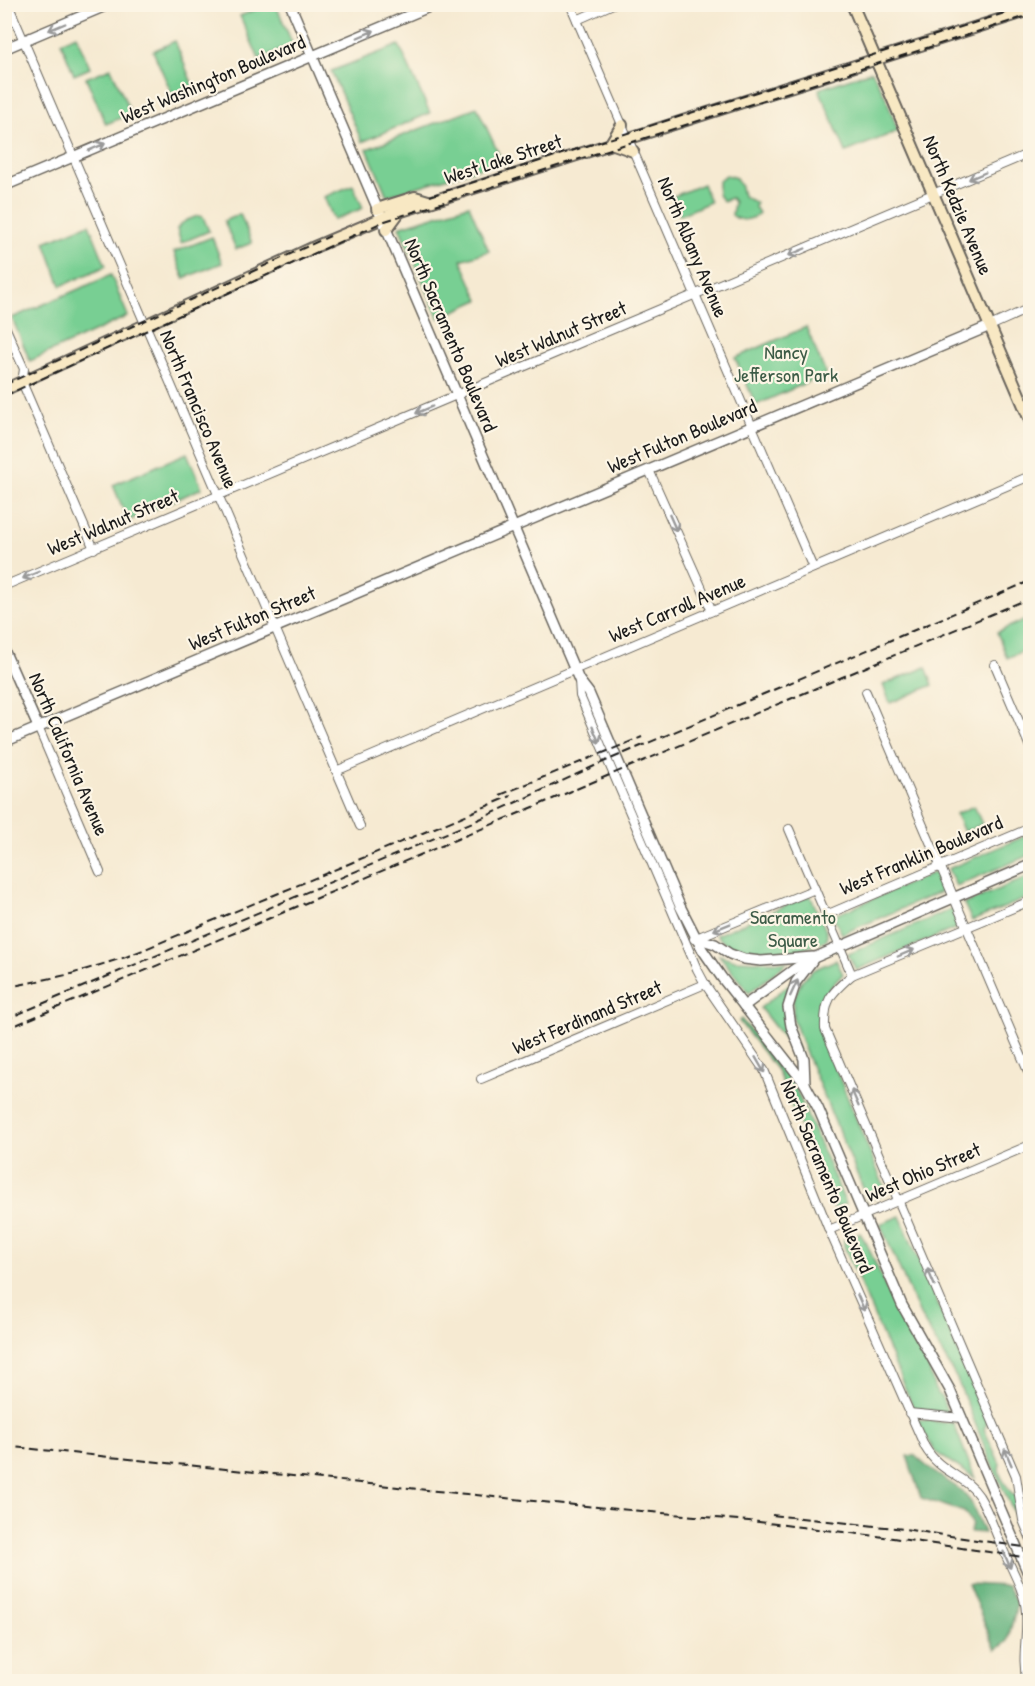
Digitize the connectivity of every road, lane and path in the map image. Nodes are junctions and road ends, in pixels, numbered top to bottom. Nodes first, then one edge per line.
1 (8, 4) edge
2 (110, 4) edge
3 (290, 4) edge
4 (436, 4) edge
5 (570, 4) edge
6 (613, 4) edge
7 (852, 4) edge
8 (1030, 10) edge
9 (577, 20) junction
10 (24, 41) junction
11 (4, 49) edge
12 (312, 57) junction
13 (876, 59) junction
14 (622, 125) junction
15 (628, 138) junction
16 (610, 143) junction
17 (633, 151) junction
18 (1030, 153) edge
19 (74, 157) junction
20 (4, 186) edge
21 (933, 194) junction
22 (429, 201) junction
23 (381, 217) junction
24 (696, 295) junction
25 (1030, 308) edge
26 (4, 324) edge
27 (145, 325) junction
28 (990, 326) junction
29 (24, 369) junction
30 (35, 376) junction
31 (22, 382) junction
32 (4, 390) edge
33 (458, 396) junction
34 (1030, 420) edge
35 (752, 426) junction
36 (649, 470) junction
37 (1030, 476) edge
38 (219, 496) junction
39 (514, 527) junction
40 (94, 549) junction
41 (813, 568) junction
42 (4, 586) edge
43 (712, 611) junction
44 (275, 628) junction
45 (4, 650) edge
46 (995, 665) dead end
47 (575, 669) junction
48 (579, 680) junction
49 (866, 692) dead end
50 (38, 728) junction
51 (4, 742) edge
52 (1030, 747) edge
53 (336, 771) junction
54 (360, 826) dead end
55 (1030, 828) edge
56 (789, 829) dead end
57 (941, 866) junction
58 (1030, 866) edge
59 (100, 872) dead end
60 (815, 889) junction
61 (954, 897) junction
62 (1030, 901) edge
63 (826, 915) junction
64 (967, 927) junction
65 (696, 938) junction
66 (685, 943) junction
67 (839, 946) junction
68 (816, 957) junction
69 (852, 975) junction
70 (705, 984) junction
71 (744, 1006) junction
72 (1030, 1076) edge
73 (481, 1079) dead end
74 (805, 1084) junction
75 (1030, 1145) edge
76 (898, 1201) junction
77 (863, 1215) junction
78 (829, 1230) junction
79 (909, 1413) junction
80 (962, 1418) junction
81 (1030, 1537) edge
82 (1030, 1578) edge
83 (1027, 1682) edge

1 - 10 street, North Francisco Avenue
2 -> 10 street
3 - 12 street, North Sacramento Boulevard
12 -> 4 street, West Washington Boulevard
5 - 9 street, North Albany Avenue
6 - 9 street
7 - 13 main road, North Kedzie Avenue
8 - 13 main road, West Lake Street
9 - 14 street, North Albany Avenue
10 - 11 street
10 - 19 street, North Francisco Avenue
19 -> 12 street, West Washington Boulevard
12 - 23 street, North Sacramento Boulevard
13 - 15 main road, West Lake Street
13 - 21 main road, North Kedzie Avenue
14 - 15 street, North Albany Avenue
14 - 16 main road
15 - 16 main road, West Lake Street
15 - 17 street, North Albany Avenue
16 - 17 main road
16 - 22 main road, West Lake Street
17 - 24 street, North Albany Avenue
18 -> 21 street, West Walnut Street
19 - 20 street, West Washington Boulevard
19 - 27 street, North Francisco Avenue
21 -> 24 street, West Walnut Street
21 - 28 main road, North Kedzie Avenue
22 - 23 main road, West Lake Street
22 - 23 main road
23 - 27 main road, West Lake Street
23 - 33 street, North Sacramento Boulevard
24 - 33 street, West Walnut Street
24 - 35 street, North Albany Avenue
25 - 28 street, West Fulton Boulevard
26 - 29 street
27 - 30 main road, West Lake Street
27 - 38 street, North Francisco Avenue
28 - 34 main road, North Kedzie Avenue
28 - 35 street, West Fulton Boulevard
29 - 30 street
29 - 31 street
30 - 31 main road, West Lake Street
31 - 32 main road, West Lake Street
31 - 40 street
33 -> 38 street, West Walnut Street
33 - 39 street, North Sacramento Boulevard
35 - 36 street, West Fulton Boulevard
35 - 41 street, North Albany Avenue
36 - 39 street, West Fulton Boulevard
36 -> 43 street
37 - 41 street, West Carroll Avenue
38 - 40 street, West Walnut Street
38 - 44 street, North Francisco Avenue
39 - 44 street, West Fulton Street
39 - 47 street, North Sacramento Boulevard
40 -> 42 street, West Walnut Street
41 - 43 street, West Carroll Avenue
43 - 47 street, West Carroll Avenue
44 - 50 street, West Fulton Street
44 - 53 street, North Francisco Avenue
45 - 50 street, North California Avenue
46 - 52 street
47 - 48 street, North Sacramento Boulevard
47 - 53 street, West Carroll Avenue
48 - 65 street, North Sacramento Boulevard
48 -> 66 street, North Sacramento Boulevard
49 - 57 street
50 - 51 street, West Fulton Street
50 - 59 street, North California Avenue
53 - 54 street, North Francisco Avenue
55 - 57 street, West Franklin Boulevard
56 - 60 street
57 - 61 street
57 - 63 street, West Franklin Boulevard
58 - 61 street
60 - 63 street
60 -> 65 street, West Franklin Boulevard
61 - 64 street
61 - 67 street
62 - 64 street
63 - 67 street
69 -> 64 street
64 - 72 street
65 - 66 street, West Franklin Boulevard
65 - 68 street
65 - 71 street, North Sacramento Boulevard
66 - 70 street, North Sacramento Boulevard
67 - 68 street
67 - 69 street
68 - 71 street
74 -> 68 street
76 -> 69 street
70 - 73 street, West Ferdinand Street
70 -> 78 street, North Sacramento Boulevard
71 - 74 street, North Sacramento Boulevard
74 - 77 street, North Sacramento Boulevard
75 - 76 street, West Ohio Street
76 - 77 street, West Ohio Street
81 -> 76 street
77 - 78 street, West Ohio Street
77 - 80 street, North Sacramento Boulevard
78 -> 79 street, North Sacramento Boulevard
79 - 80 street
79 -> 83 street, North Sacramento Boulevard
80 - 82 street, North Sacramento Boulevard

